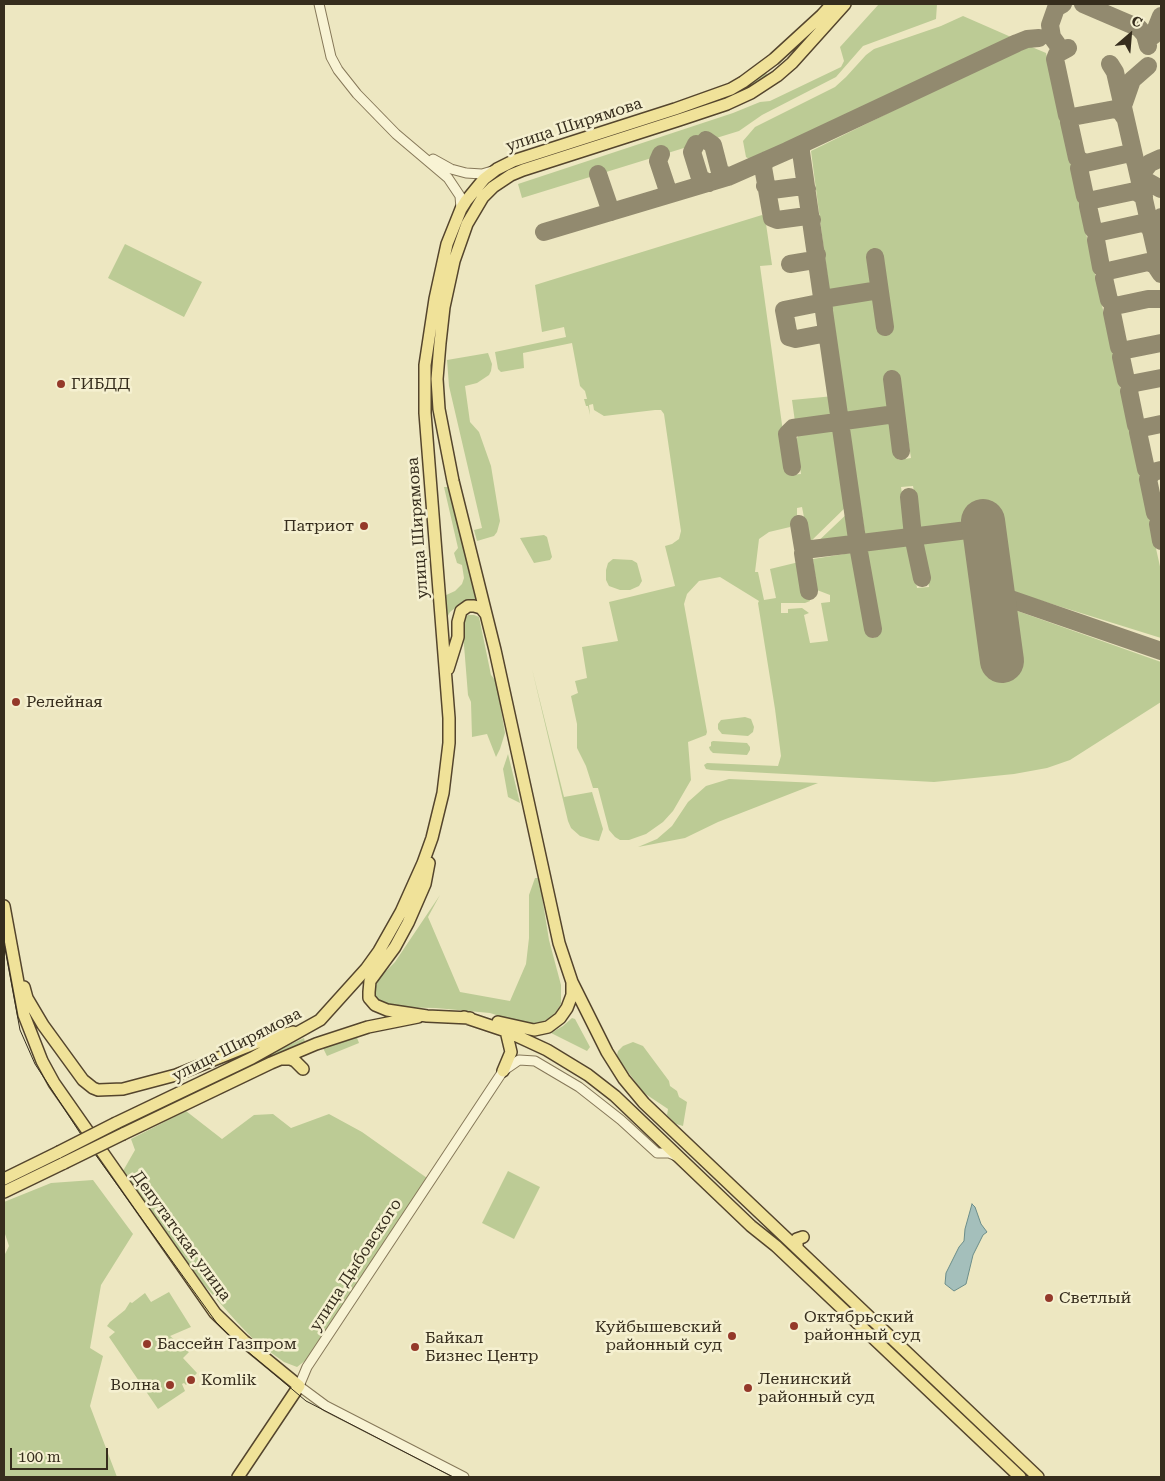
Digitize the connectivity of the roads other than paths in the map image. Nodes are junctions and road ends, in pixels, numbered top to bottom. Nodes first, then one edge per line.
1 (319, 4) edge
2 (832, 4) edge
3 (845, 4) edge
4 (801, 35) junction
5 (813, 40) junction
6 (761, 69) junction
7 (772, 80) junction
8 (396, 134) junction
9 (497, 169) junction
10 (461, 209) junction
11 (485, 613) junction
12 (446, 677) junction
13 (432, 838) junction
14 (4, 906) edge
15 (13, 952) junction
16 (572, 982) junction
17 (426, 1016) junction
18 (464, 1017) junction
19 (304, 1030) junction
20 (506, 1031) junction
21 (56, 1042) junction
22 (42, 1061) junction
23 (272, 1063) junction
24 (303, 1069) dead end
25 (503, 1072) junction
26 (214, 1091) junction
27 (230, 1096) dead end
28 (678, 1157) junction
29 (22, 1176) junction
30 (4, 1179) edge
31 (4, 1192) edge
32 (803, 1237) dead end
33 (797, 1248) junction
34 (298, 1386) junction
35 (238, 1477) edge
36 (464, 1477) edge
37 (1020, 1477) edge
38 (1038, 1477) edge

1 - 8 street
2 - 4 main road, улица Ширямова
3 - 5 main road, улица Ширямова
4 - 5 main road
4 - 6 main road, улица Ширямова
5 - 7 main road, улица Ширямова
6 - 7 main road
6 - 9 main road, улица Ширямова
7 - 11 main road, улица Ширямова
8 - 9 street
8 - 10 street
9 - 10 main road, улица Ширямова
10 - 12 main road, улица Ширямова
11 - 12 main road
11 - 16 main road, улица Ширямова
12 - 13 main road, улица Ширямова
13 - 17 main road
13 - 19 main road, улица Ширямова
14 - 15 main road, Депутатская улица
15 - 21 main road
15 - 22 main road, Депутатская улица
16 - 18 main road
16 - 33 main road, улица Ширямова
17 - 18 main road
17 - 23 main road
18 - 20 main road
19 - 21 main road
19 - 29 main road, улица Ширямова, bridge
20 - 25 main road
20 - 28 main road
21 - 22 main road
22 - 34 main road, Депутатская улица
23 - 24 main road
23 - 26 main road
25 - 28 street
25 - 34 street, улица Дыбовского
26 - 27 main road
26 - 29 main road, bridge
28 - 37 main road
29 - 30 main road
29 - 31 main road
32 - 33 main road
33 - 38 main road, улица Ширямова
34 - 35 main road, улица Дыбовского
34 - 36 street, Депутатская улица

